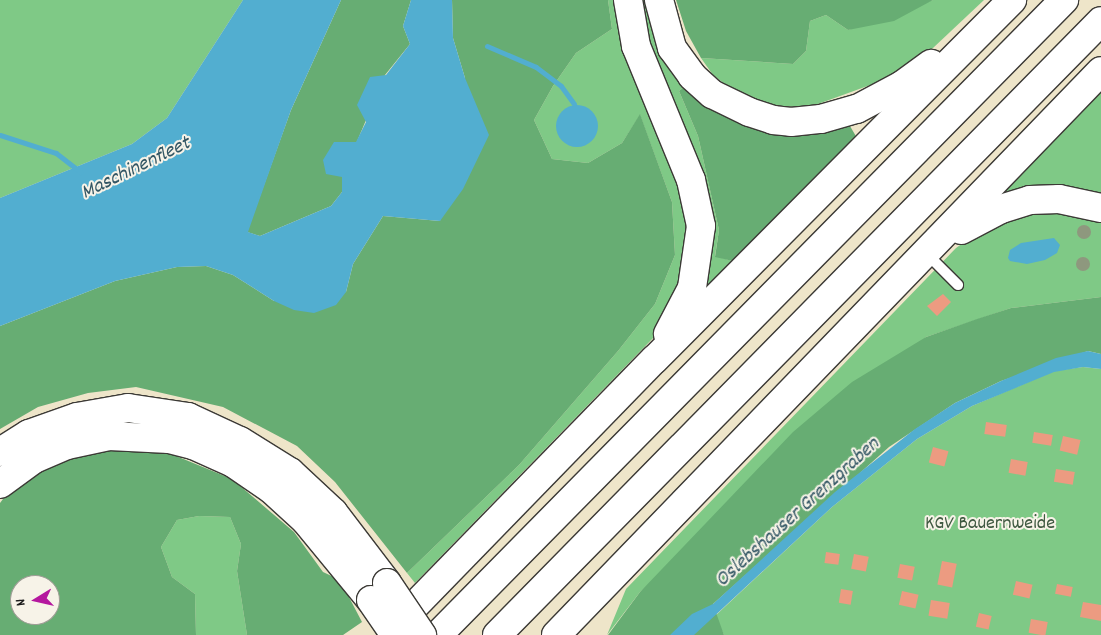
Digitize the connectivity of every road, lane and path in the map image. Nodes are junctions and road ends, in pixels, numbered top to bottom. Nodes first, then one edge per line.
1 (628, 0) edge
2 (659, 0) edge
3 (1064, 0) edge
4 (1008, 4) edge
5 (1101, 21) edge
6 (1101, 71) edge
7 (1101, 208) edge
8 (928, 252) junction
9 (958, 285) dead end
10 (654, 360) junction
11 (0, 452) edge
12 (0, 484) edge
13 (618, 570) junction
14 (380, 592) junction
15 (387, 635) edge
16 (395, 635) edge
17 (422, 635) edge
18 (438, 635) edge
19 (497, 635) edge
20 (556, 635) edge
21 (583, 635) edge

1 - 10 highway
2 - 4 highway
3 - 18 highway
4 - 10 highway
5 - 19 highway
6 - 8 highway
7 - 8 highway
8 - 9 lane
8 - 13 highway
10 - 15 highway
11 - 14 highway
12 - 14 highway
13 - 20 highway
13 - 21 highway
14 - 16 highway, bridge
14 - 17 highway, bridge

